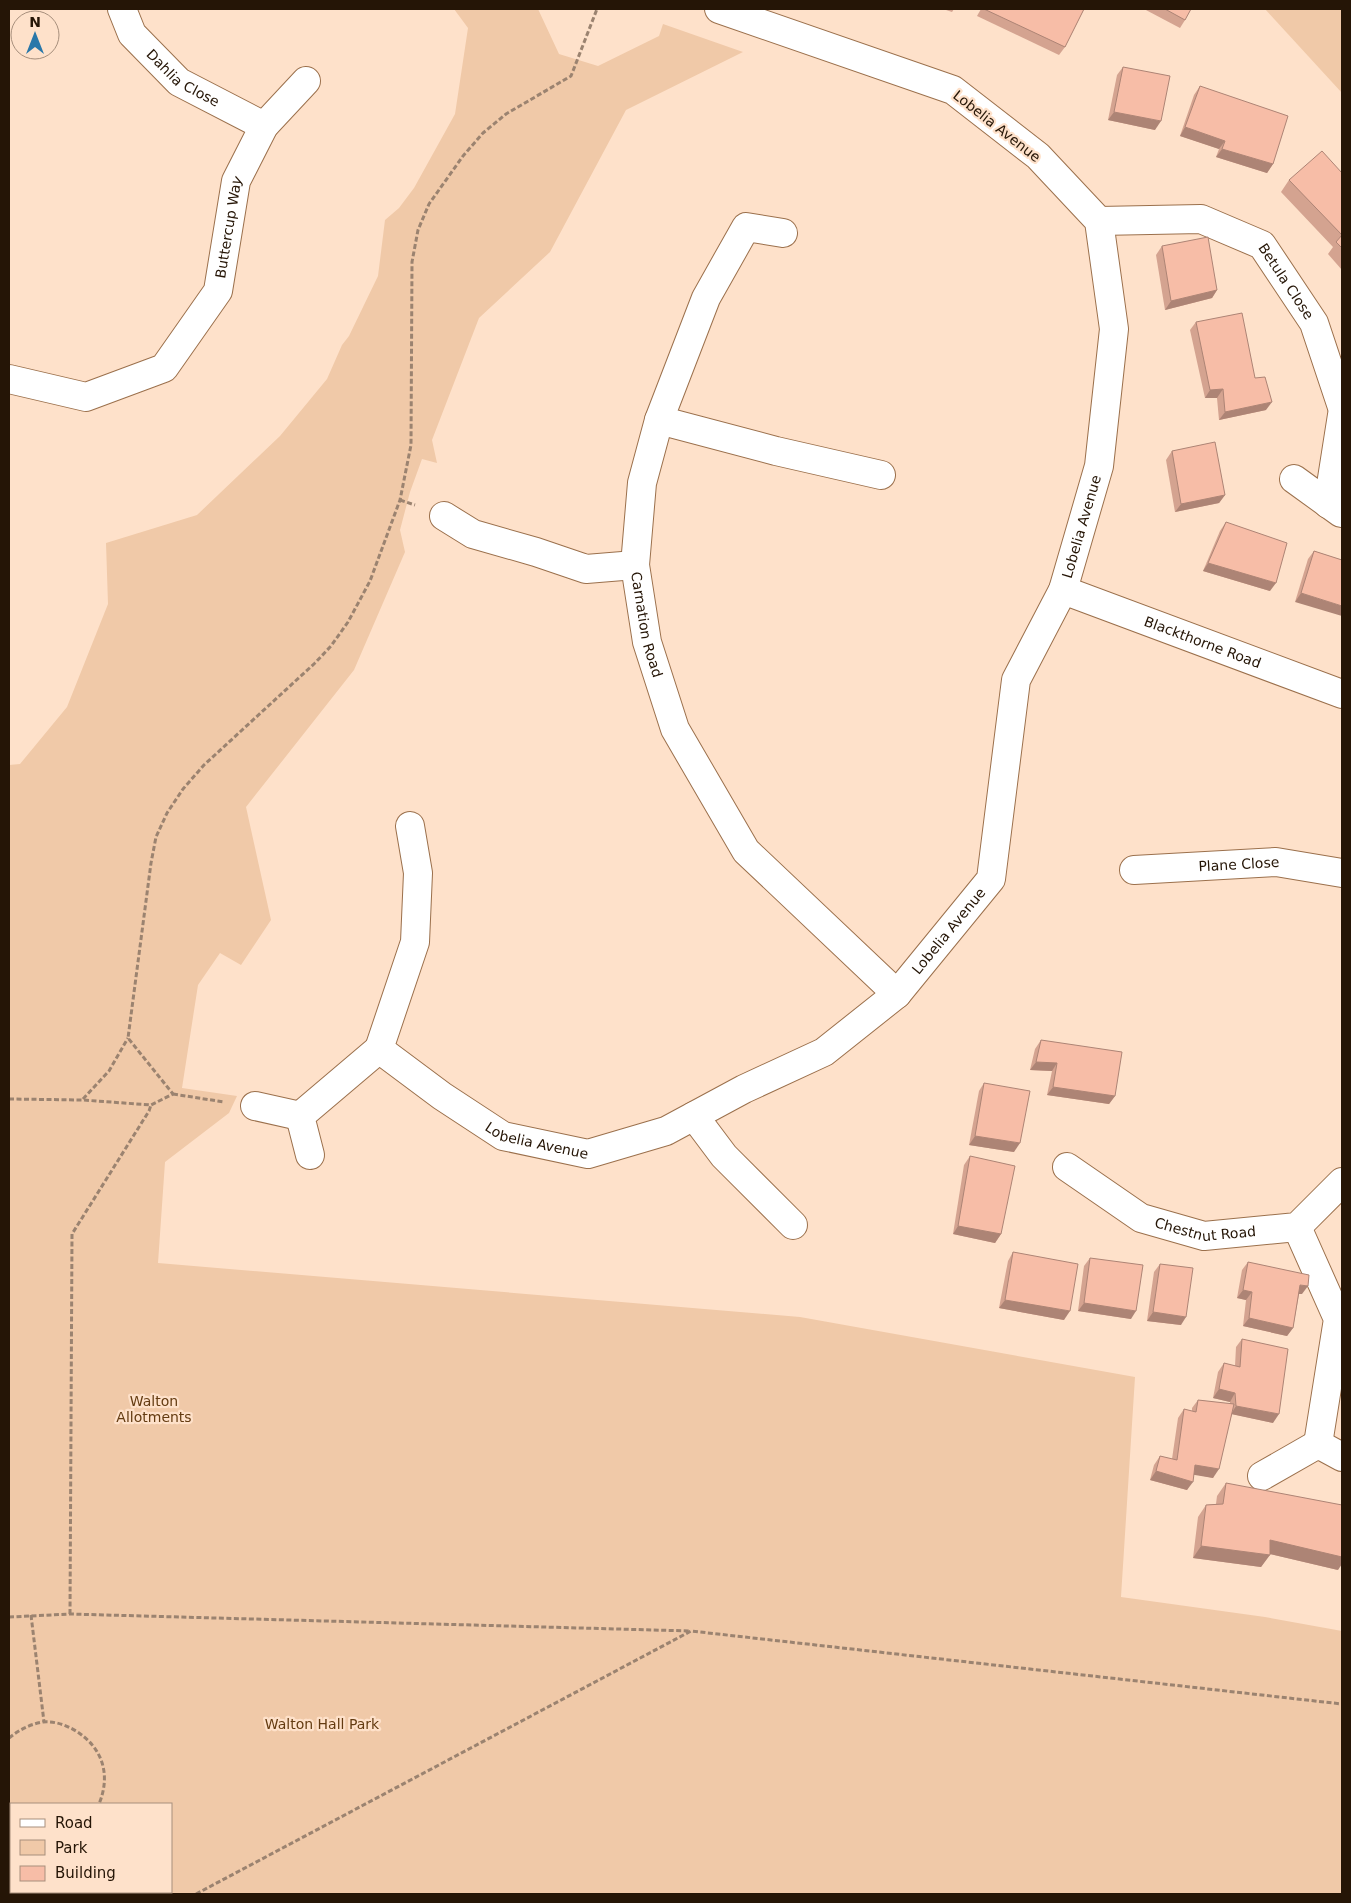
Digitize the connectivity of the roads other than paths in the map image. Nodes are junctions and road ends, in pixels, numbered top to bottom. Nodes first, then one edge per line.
1 (122, 9) edge
2 (719, 9) edge
3 (306, 81) dead end
4 (264, 126) junction
5 (1099, 221) junction
6 (783, 233) dead end
7 (9, 379) edge
8 (1341, 402) edge
9 (659, 420) junction
10 (881, 475) dead end
11 (1294, 479) dead end
12 (1335, 509) edge
13 (444, 516) dead end
14 (635, 565) junction
15 (1063, 590) junction
16 (1342, 694) edge
17 (410, 826) dead end
18 (1134, 870) dead end
19 (1342, 873) edge
20 (897, 994) junction
21 (379, 1049) junction
22 (255, 1106) road end
23 (300, 1116) junction
24 (694, 1116) junction
25 (310, 1155) dead end
26 (1067, 1167) dead end
27 (1342, 1182) edge
28 (793, 1225) dead end
29 (1297, 1227) junction
30 (1318, 1444) junction
31 (1342, 1457) edge
32 (1262, 1476) dead end

1 - 4 street, Dahlia Close
2 - 5 street, Lobelia Avenue
3 - 4 street, Buttercup Way
4 - 7 street, Buttercup Way
5 - 8 street, Betula Close
5 - 15 street, Lobelia Avenue
6 - 9 street, Carnation Road
8 - 12 street, Betula Close
9 - 10 street
9 - 14 street, Carnation Road
11 - 12 street, Betula Close
13 - 14 street
14 - 20 street, Carnation Road
15 - 16 street, Blackthorne Road
15 - 20 street, Lobelia Avenue
17 - 21 street
18 - 19 street, Plane Close
20 - 24 street, Lobelia Avenue
21 - 23 street
21 - 24 street, Lobelia Avenue
22 - 23 street
23 - 25 street
24 - 28 street
26 - 29 street, Chestnut Road
27 - 29 street
29 - 30 street
30 - 31 street
30 - 32 street

